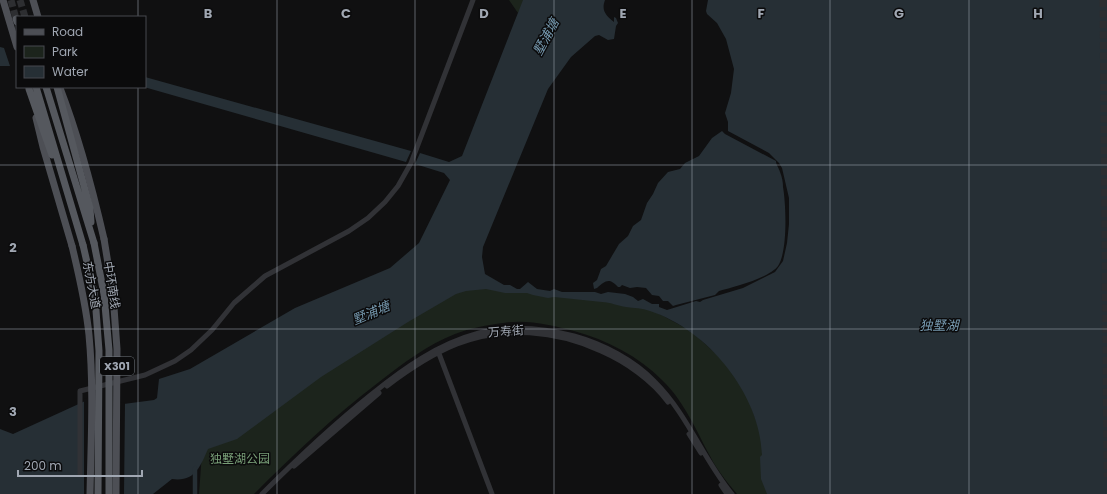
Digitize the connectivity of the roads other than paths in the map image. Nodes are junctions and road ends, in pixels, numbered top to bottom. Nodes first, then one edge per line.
1 (3, 0) edge
2 (33, 0) edge
3 (473, 0) edge
4 (38, 16) edge
5 (16, 44) edge
6 (32, 88) edge
7 (46, 88) edge
8 (58, 88) edge
9 (58, 88) edge
10 (93, 241) junction
11 (438, 350) junction
12 (80, 474) dead end
13 (90, 494) edge
14 (98, 494) edge
15 (109, 494) edge
16 (116, 494) edge
17 (262, 494) edge
18 (267, 494) edge
19 (492, 494) edge
20 (727, 494) edge
21 (732, 494) edge

1 - 5 main road
2 - 4 main road
3 - 12 street
6 - 13 main road, 东方大道 / X301, bridge
6 - 14 highway, 中环南线, bridge
7 - 10 highway, 中环南线
8 - 10 highway
9 - 16 main road, 东方大道 / X301, bridge
10 - 15 highway, 中环南线, bridge
11 - 17 street, 万寿街
11 - 18 street, 万寿街
11 - 19 street
11 - 20 street, 万寿街
11 - 21 street, 万寿街

